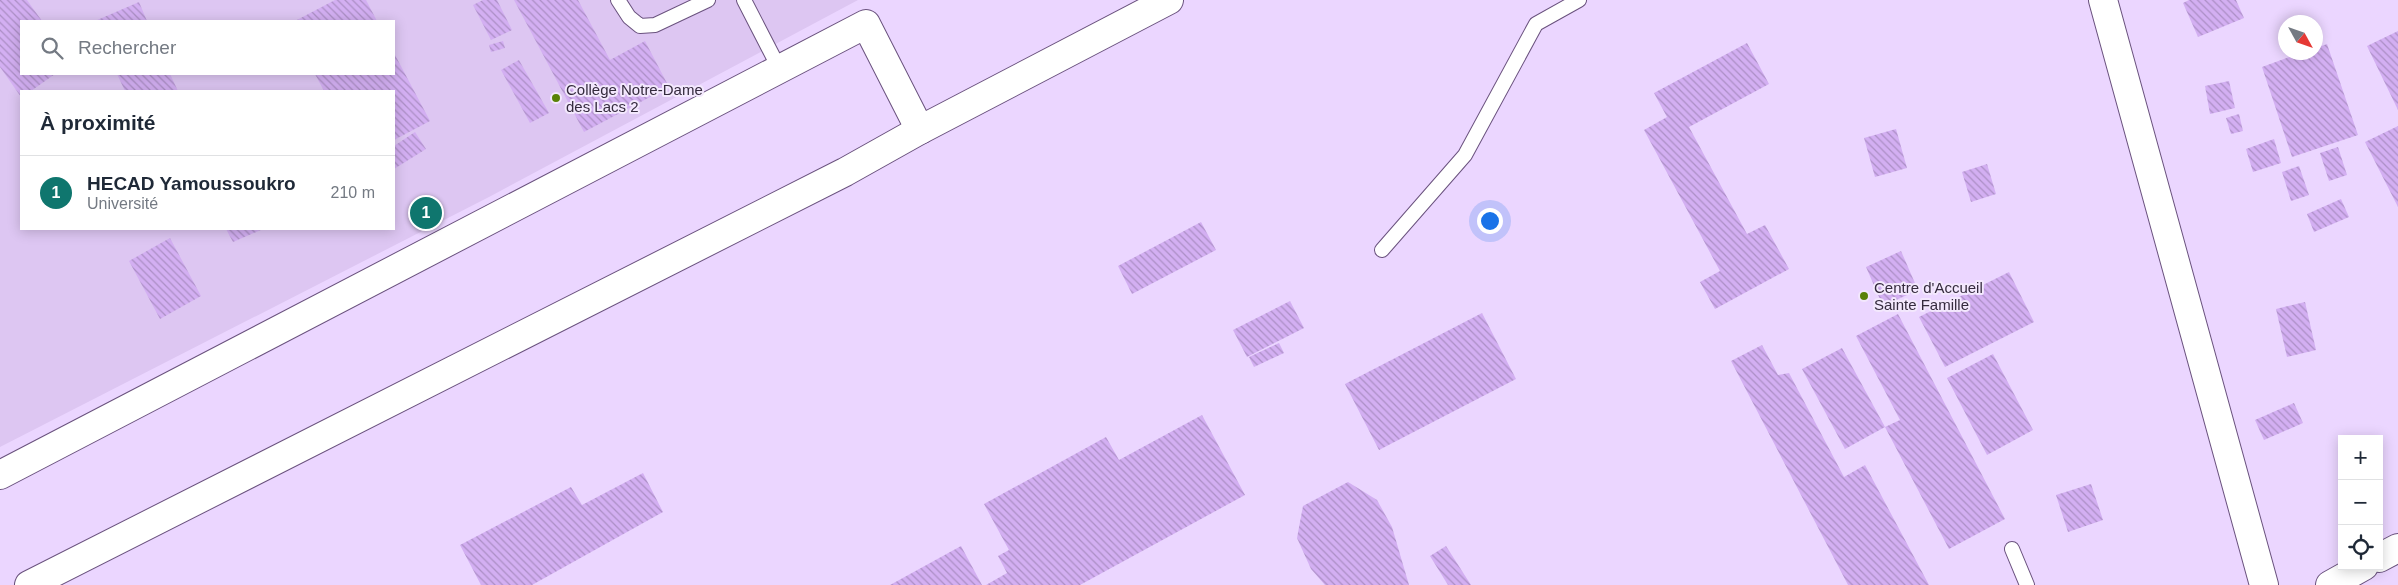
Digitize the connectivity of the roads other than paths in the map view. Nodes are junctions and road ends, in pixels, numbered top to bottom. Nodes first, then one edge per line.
1 (618, 0) edge
2 (708, 0) edge
3 (744, 0) edge
4 (1169, 0) edge
5 (1579, 0) edge
6 (2103, 0) edge
7 (780, 70) junction
8 (920, 130) junction
9 (1382, 250) dead end
10 (0, 475) edge
11 (2398, 548) edge
12 (2012, 549) dead end
13 (2383, 556) edge
14 (2357, 570) edge
15 (28, 585) edge
16 (2027, 585) edge
17 (2264, 585) edge
18 (2330, 585) edge

1 - 2 lane
3 - 7 lane
4 - 8 street
5 - 9 lane
6 - 17 street
7 - 8 street
7 - 10 street
8 - 15 street
11 - 13 street
12 - 16 lane
14 - 18 street

